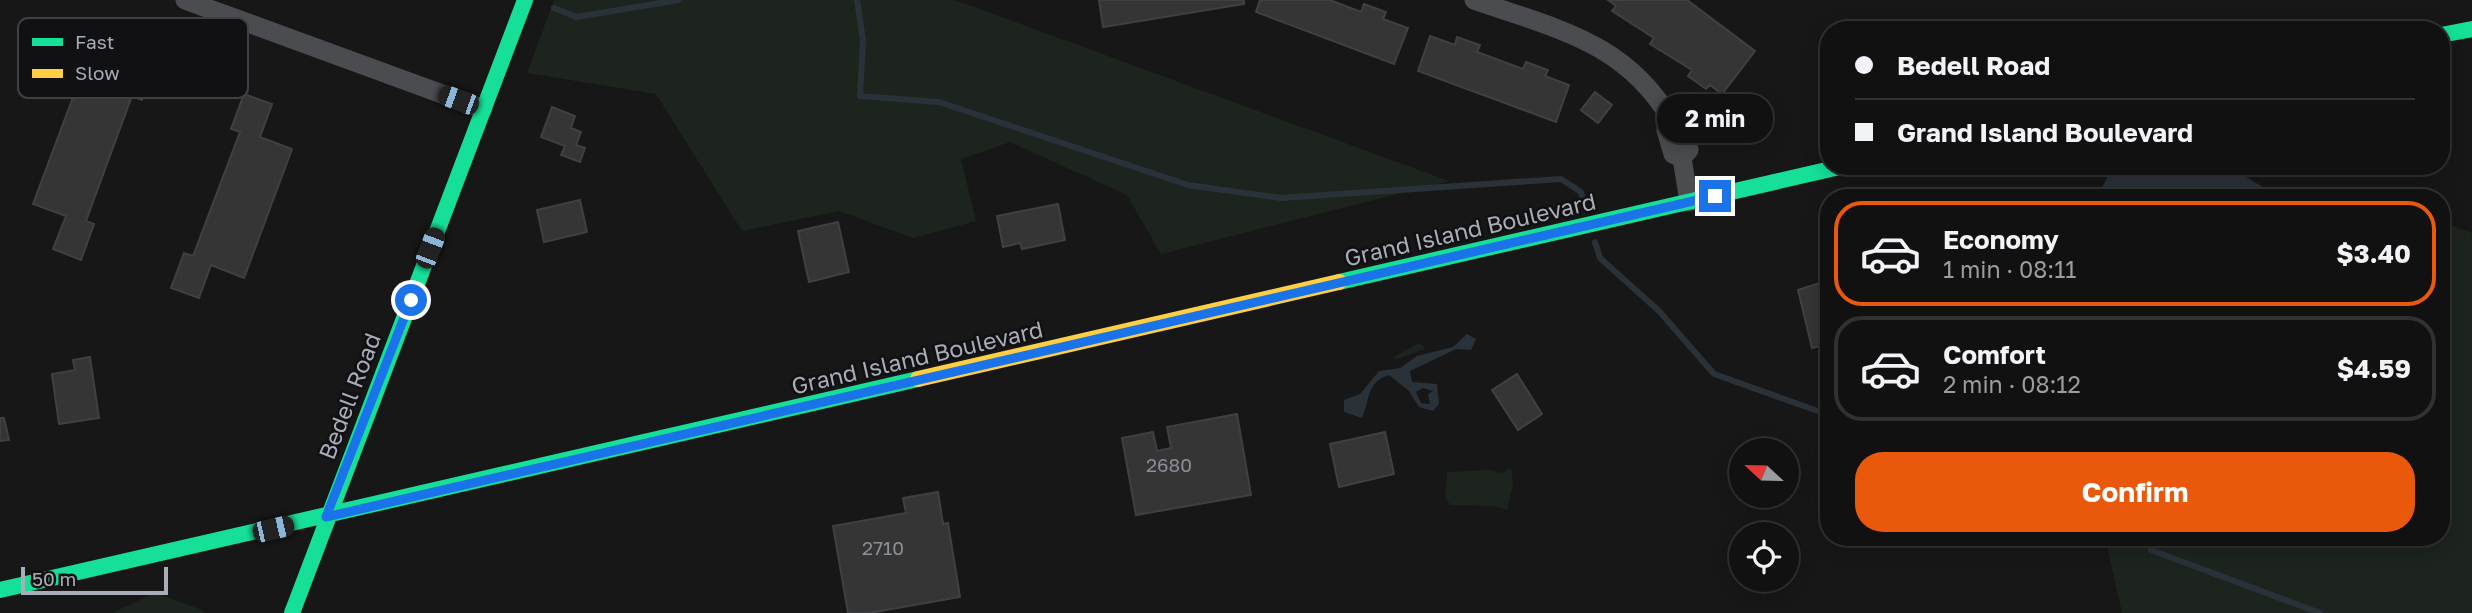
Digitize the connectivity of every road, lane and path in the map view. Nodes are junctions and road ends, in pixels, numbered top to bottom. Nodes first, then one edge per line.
1 (185, 0) edge
2 (525, 0) edge
3 (1474, 0) edge
4 (234, 18) edge
5 (248, 23) edge
6 (2472, 29) edge
7 (2450, 33) edge
8 (483, 109) junction
9 (1820, 172) edge
10 (1689, 202) junction
11 (326, 517) junction
12 (0, 590) edge
13 (292, 613) edge

1 - 4 street
2 - 8 main road, Bedell Road
3 - 10 street
5 - 8 street
6 - 7 main road
8 - 11 main road, Bedell Road
9 - 10 main road, Grand Island Boulevard
10 - 11 main road, Grand Island Boulevard
11 - 12 main road, Grand Island Boulevard
11 - 13 main road, Bedell Road

